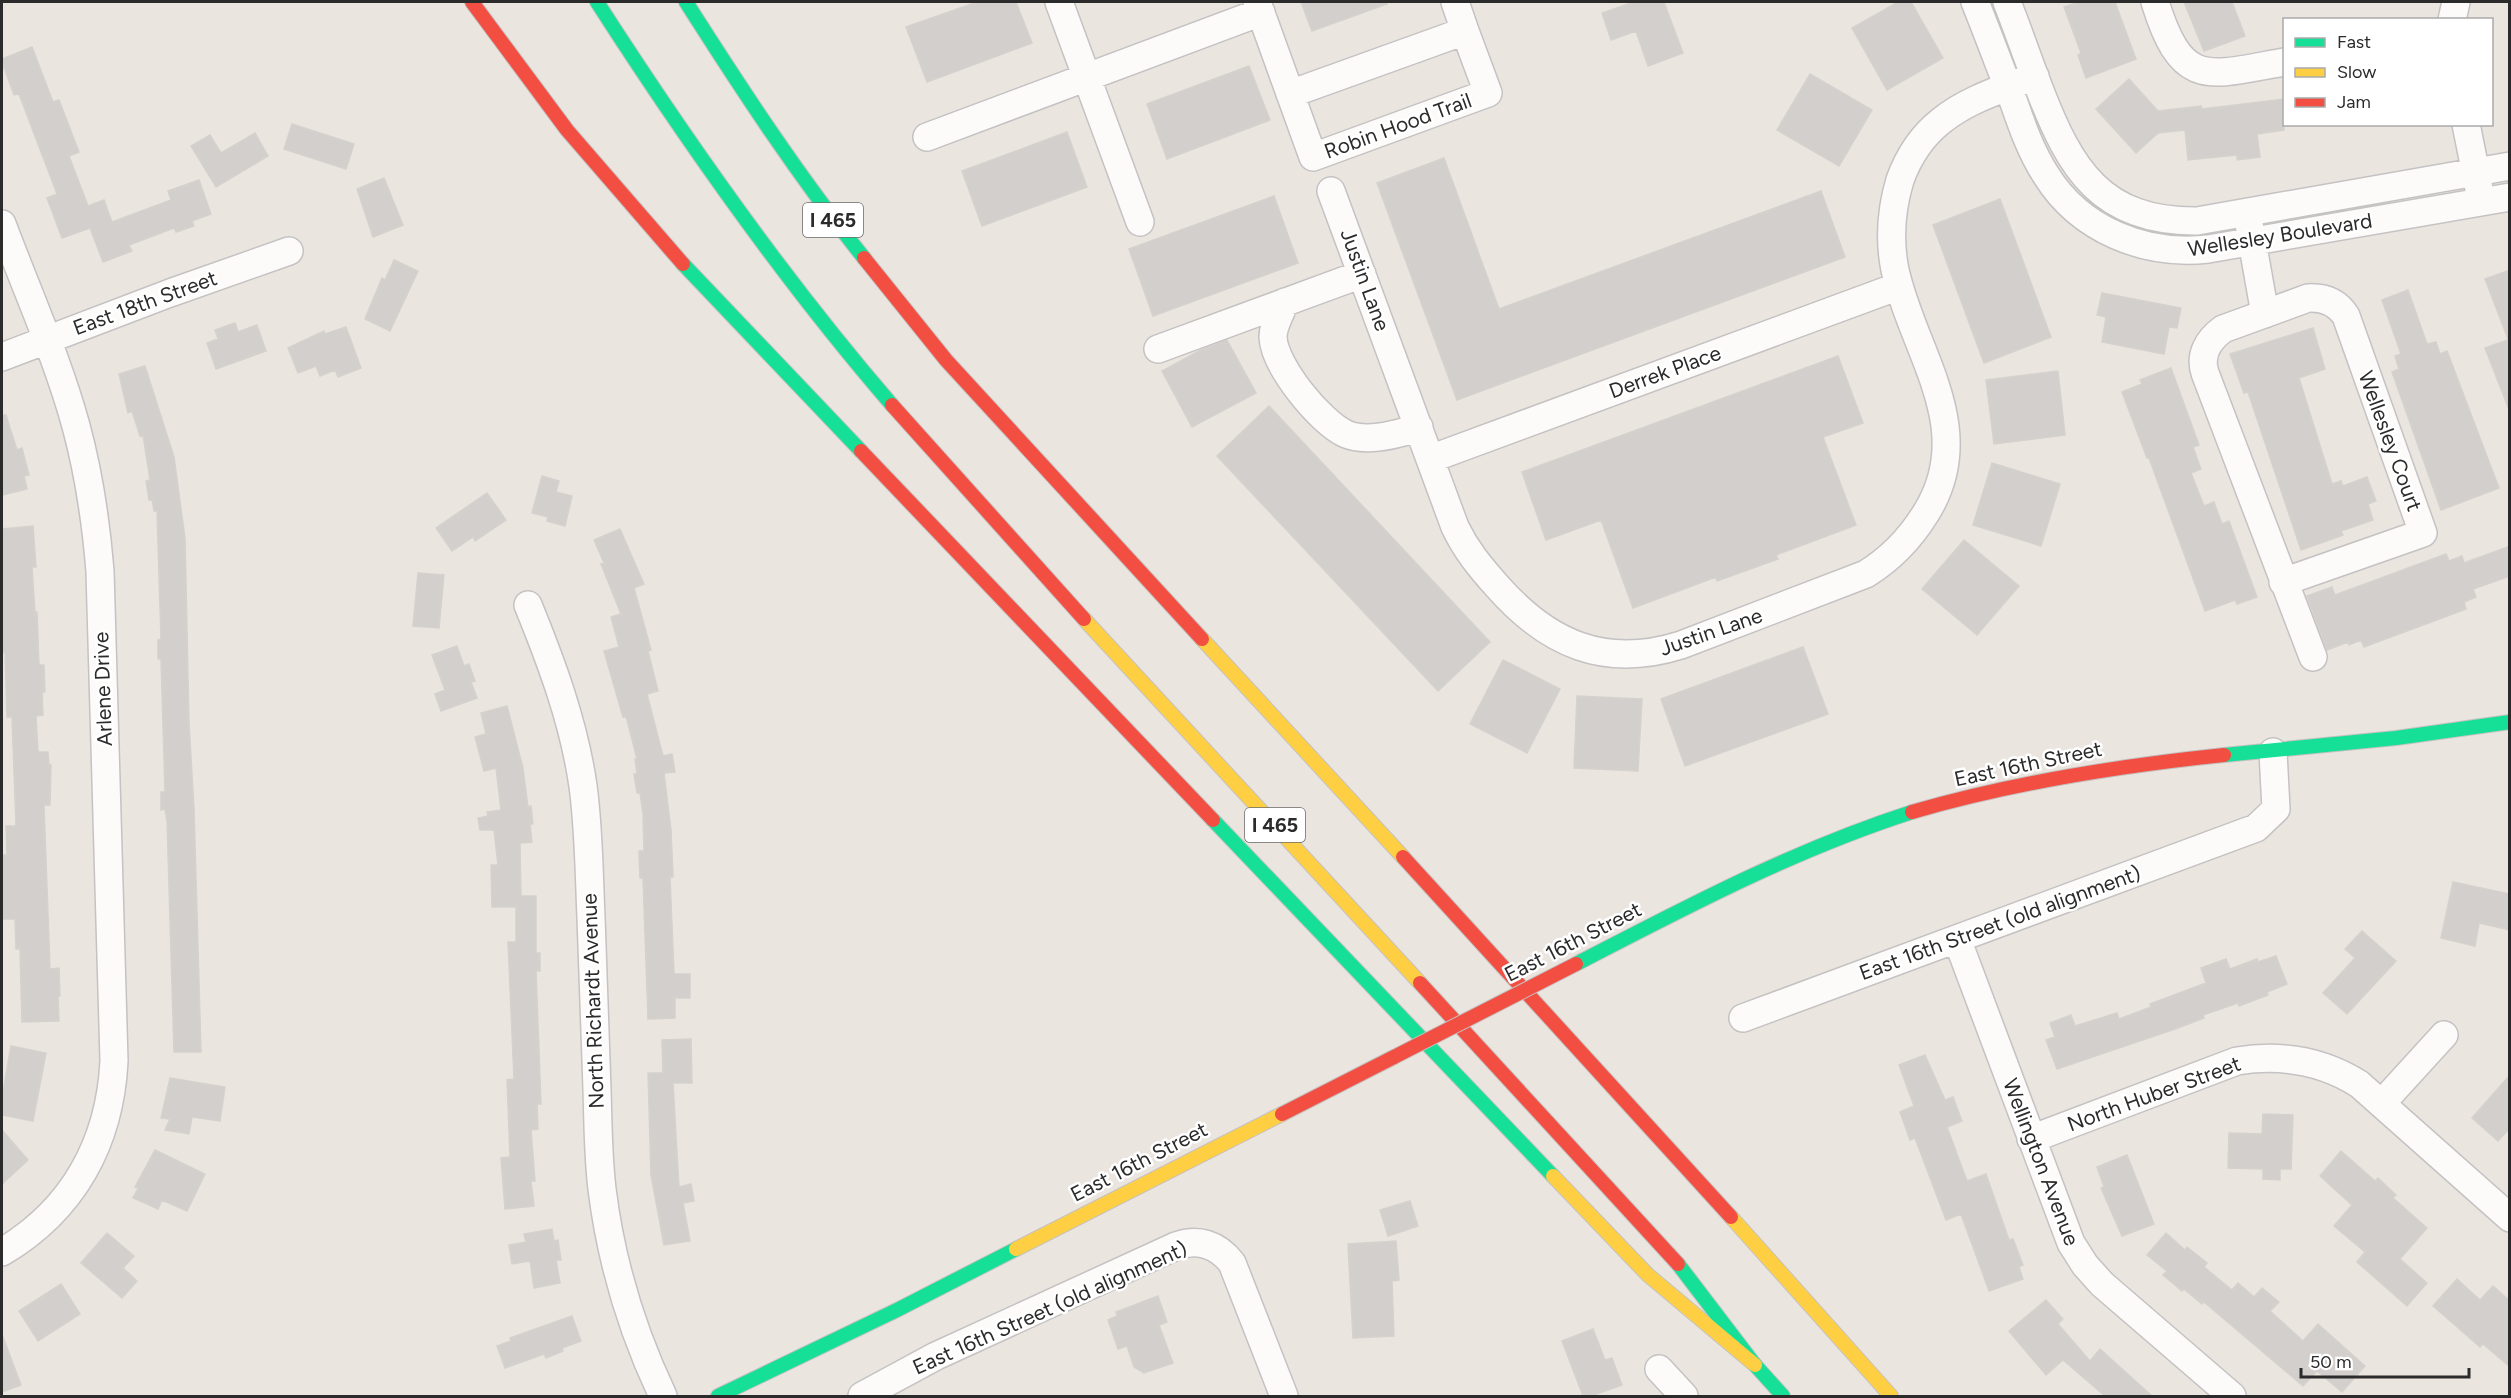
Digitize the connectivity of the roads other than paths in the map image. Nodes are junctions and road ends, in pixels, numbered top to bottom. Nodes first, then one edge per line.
1 (472, 2) edge
2 (597, 2) edge
3 (686, 2) edge
4 (1059, 2) edge
5 (1455, 2) edge
6 (1975, 2) edge
7 (2007, 2) edge
8 (2155, 2) edge
9 (2456, 2) edge
10 (1259, 7) edge
11 (2452, 18) edge
12 (1466, 31) junction
13 (2283, 62) edge
14 (2035, 76) junction
15 (1087, 77) junction
16 (2008, 87) junction
17 (1290, 94) junction
18 (2466, 126) edge
19 (927, 137) dead end
20 (2510, 166) edge
21 (2476, 172) junction
22 (1331, 191) dead end
23 (2510, 196) edge
24 (2481, 202) junction
25 (2247, 213) junction
26 (1140, 222) dead end
27 (2, 224) edge
28 (2253, 242) junction
29 (289, 251) dead end
30 (1362, 274) junction
31 (1899, 286) junction
32 (1285, 302) junction
33 (2265, 314) junction
34 (46, 340) junction
35 (1158, 349) dead end
36 (2, 357) edge
37 (1419, 427) junction
38 (1430, 459) junction
39 (2283, 582) junction
40 (528, 605) dead end
41 (2313, 657) dead end
42 (2510, 722) edge
43 (2273, 752) junction
44 (1957, 939) junction
45 (1743, 1018) dead end
46 (2444, 1035) dead end
47 (2382, 1103) junction
48 (2031, 1139) junction
49 (2510, 1218) edge
50 (2, 1252) edge
51 (1755, 1365) junction
52 (1659, 1369) dead end
53 (663, 1396) edge
54 (718, 1396) edge
55 (862, 1396) edge
56 (1284, 1396) edge
57 (1684, 1396) edge
58 (1782, 1396) edge
59 (1891, 1396) edge
60 (2232, 1396) edge

1 - 51 main road
2 - 51 main road, I 465
3 - 59 main road, I 465
4 - 15 street
5 - 12 street
6 - 16 street, Wellesley Boulevard
7 - 14 street, Wellesley Boulevard
8 - 13 street
9 - 11 street
10 - 15 street
10 - 17 street
12 - 17 street
12 - 17 street, Robin Hood Trail
14 - 16 street, Justin Lane
14 - 25 street, Wellesley Boulevard
15 - 19 street
15 - 26 street
16 - 28 street, Wellesley Boulevard
16 - 31 street, Justin Lane
18 - 21 street
20 - 21 street, Wellesley Boulevard
21 - 24 street
21 - 25 street, Wellesley Boulevard
22 - 30 street, Justin Lane
23 - 24 street, Wellesley Boulevard
24 - 28 street, Wellesley Boulevard
25 - 28 street
27 - 34 street, Arlene Drive
28 - 33 street
29 - 34 street, East 18th Street
30 - 32 street
30 - 37 street, Justin Lane
31 - 38 street, Derrek Place
31 - 38 street, Justin Lane
32 - 35 street
32 - 37 street
33 - 39 street
33 - 39 street, Wellesley Court
34 - 36 street, East 18th Street
34 - 50 street, Arlene Drive
37 - 38 street, Justin Lane
39 - 41 street
40 - 53 street, North Richardt Avenue
42 - 43 main road, East 16th Street
43 - 44 street, East 16th Street (old alignment)
43 - 54 main road, East 16th Street, bridge
44 - 45 street, East 16th Street (old alignment)
44 - 48 street, Wellington Avenue
46 - 47 street
47 - 48 street, North Huber Street
47 - 49 street, North Huber Street
48 - 60 street, Wellington Avenue
51 - 58 main road, I 465
52 - 57 street
55 - 56 street, East 16th Street (old alignment)

